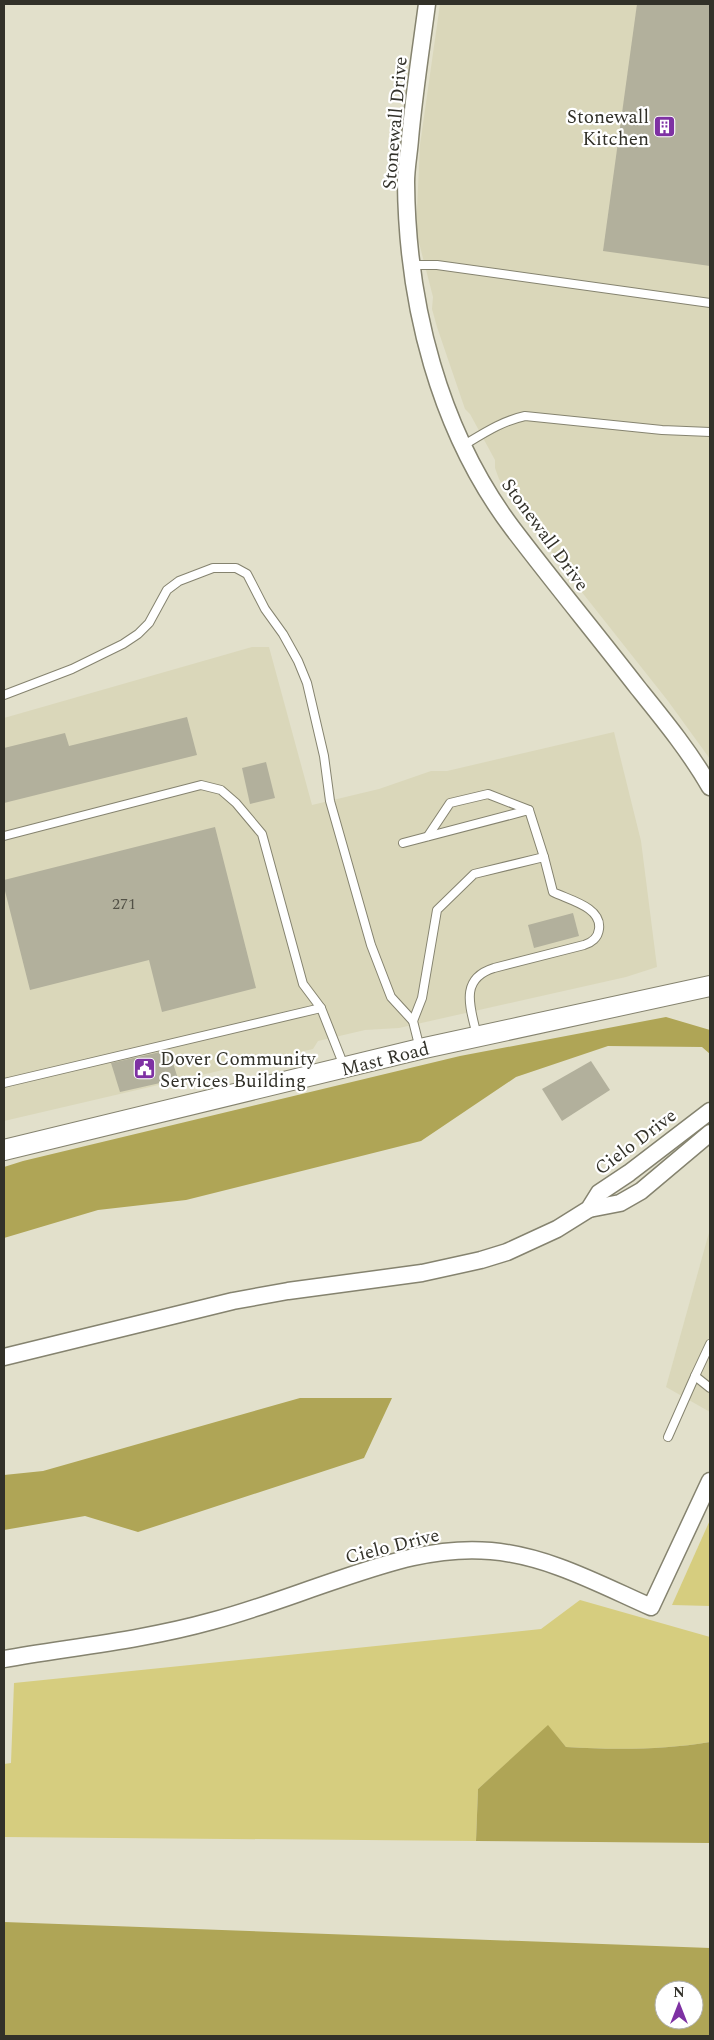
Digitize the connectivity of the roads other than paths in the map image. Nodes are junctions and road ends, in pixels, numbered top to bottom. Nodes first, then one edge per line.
1 (427, 4) edge
2 (413, 265) junction
3 (710, 302) edge
4 (710, 432) edge
5 (464, 446) junction
6 (4, 695) edge
7 (710, 787) edge
8 (529, 810) junction
9 (4, 836) edge
10 (428, 836) junction
11 (403, 843) dead end
12 (544, 857) junction
13 (710, 986) edge
14 (321, 1008) junction
15 (413, 1021) junction
16 (477, 1036) junction
17 (420, 1050) junction
18 (344, 1068) junction
19 (4, 1083) edge
20 (710, 1111) edge
21 (710, 1133) edge
22 (4, 1150) edge
23 (589, 1209) junction
24 (710, 1344) edge
25 (4, 1357) edge
26 (695, 1376) junction
27 (710, 1388) edge
28 (668, 1437) dead end
29 (710, 1481) edge
30 (4, 1658) edge

1 - 2 street, Stonewall Drive
2 - 3 lane
2 - 5 street, Stonewall Drive
4 - 5 lane
5 - 7 street, Stonewall Drive
6 - 15 lane
8 - 10 lane
8 - 10 lane
8 - 12 lane
9 - 14 lane
10 - 11 lane
12 - 15 lane
12 - 16 lane
13 - 16 street, Mast Road
14 - 18 lane
14 - 19 lane
15 - 17 lane
16 - 17 street, Mast Road
17 - 18 street, Mast Road
18 - 22 street, Mast Road
20 - 23 street, Cielo Drive
21 - 23 street, Cielo Drive
23 - 25 street, Cielo Drive
24 - 26 lane
26 - 27 lane
26 - 28 lane
29 - 30 street, Cielo Drive

